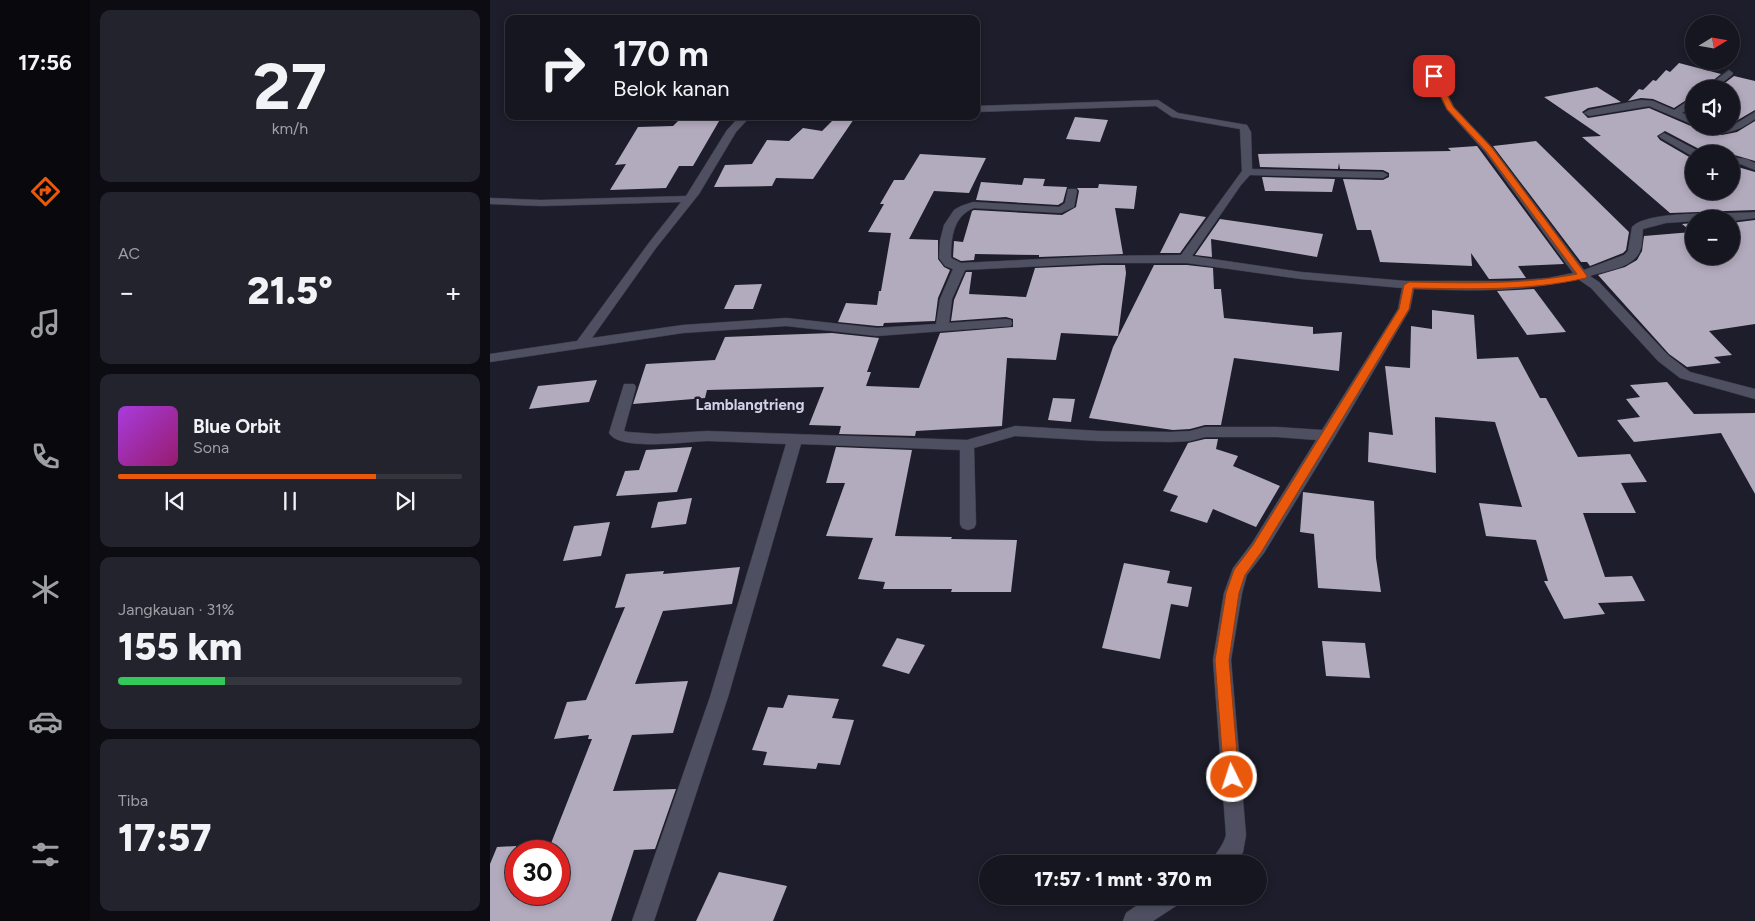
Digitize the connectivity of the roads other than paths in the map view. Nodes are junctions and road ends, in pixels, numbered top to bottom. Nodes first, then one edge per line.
1 (1729, 73) dead end
2 (1434, 76) dead end
3 (1720, 80) edge
4 (1685, 107) edge
5 (980, 109) edge
6 (1589, 113) dead end
7 (1675, 114) junction
8 (1755, 115) edge
9 (1685, 118) edge
10 (742, 120) edge
11 (1740, 125) edge
12 (1664, 136) dead end
13 (1685, 148) edge
14 (1740, 161) edge
15 (1755, 167) edge
16 (1246, 172) junction
17 (1383, 175) dead end
18 (1072, 191) dead end
19 (689, 199) junction
20 (490, 201) edge
21 (1755, 216) edge
22 (1184, 259) junction
23 (960, 267) junction
24 (1582, 276) junction
25 (1409, 285) junction
26 (1006, 323) dead end
27 (942, 328) junction
28 (581, 345) junction
29 (490, 358) edge
30 (629, 387) dead end
31 (1755, 394) edge
32 (1328, 436) junction
33 (795, 440) junction
34 (967, 445) junction
35 (968, 524) dead end
36 (1230, 855) edge
37 (1158, 905) edge
38 (643, 921) edge
39 (1134, 921) edge

1 - 3 street
2 - 24 street
4 - 7 street
5 - 16 street
6 - 7 street
7 - 9 street
8 - 11 street
10 - 19 street
12 - 13 street
14 - 15 street
16 - 17 street
16 - 22 street
18 - 23 street
19 - 20 street
19 - 28 street
21 - 24 street
22 - 23 street
22 - 25 street
23 - 27 street
24 - 25 street
24 - 31 street
25 - 32 street
26 - 27 street
27 - 28 street
28 - 29 street
30 - 33 street
32 - 34 street
32 - 36 street
33 - 34 street
33 - 38 street
34 - 35 street
37 - 39 street

